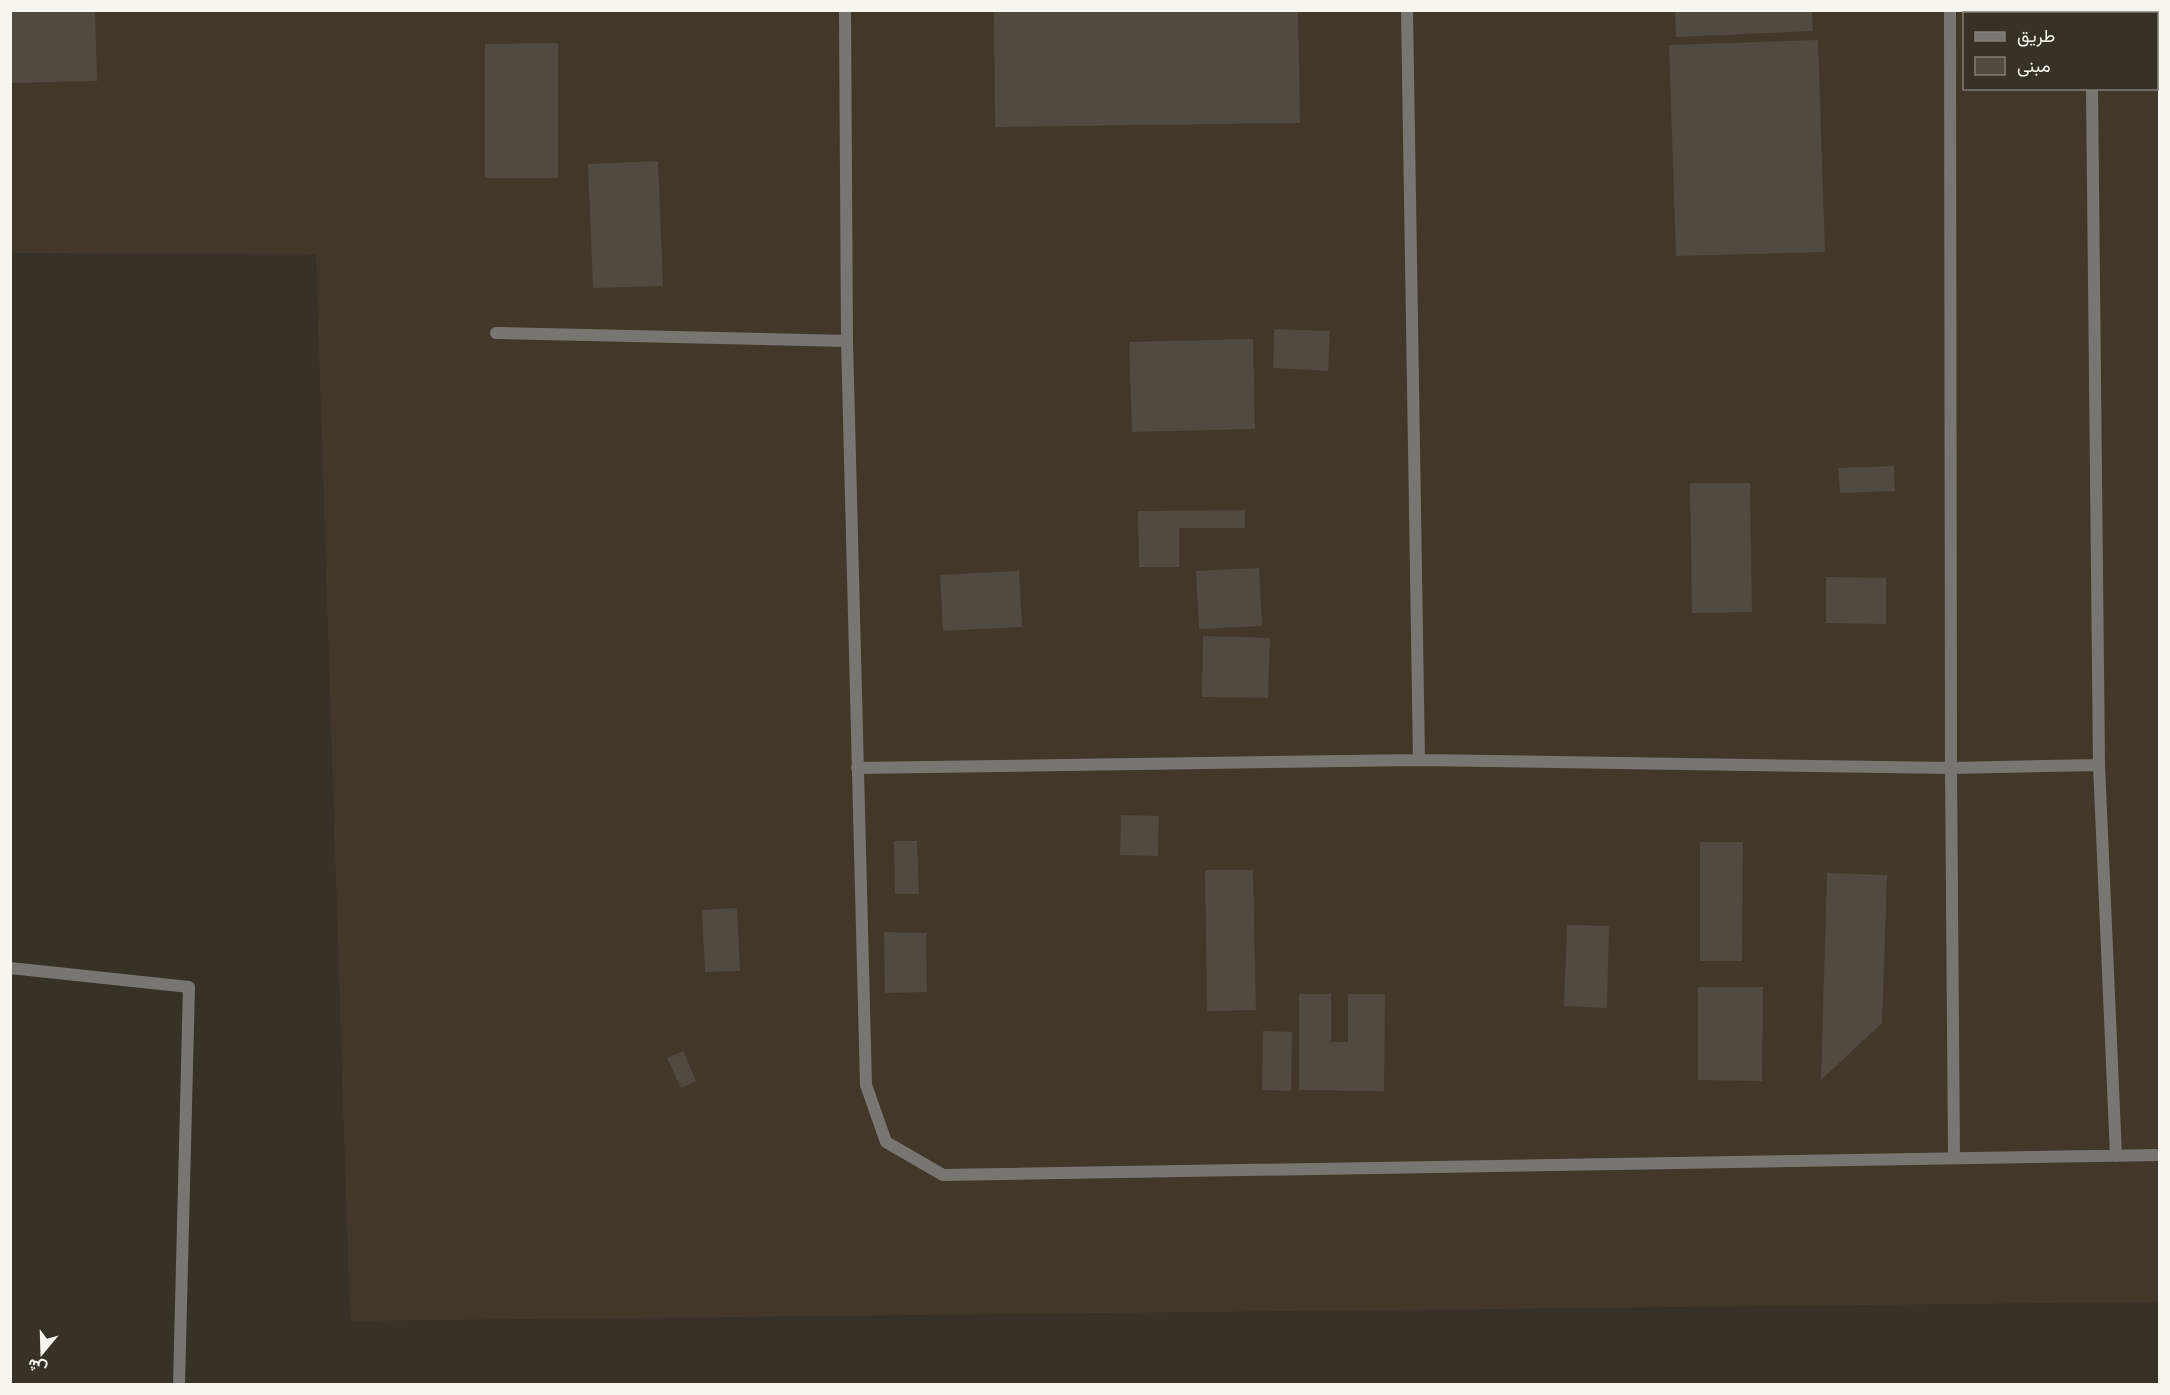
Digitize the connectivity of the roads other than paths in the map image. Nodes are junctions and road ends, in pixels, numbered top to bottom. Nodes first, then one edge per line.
1 (845, 10) edge
2 (1407, 10) edge
3 (1950, 10) edge
4 (2092, 90) edge
5 (496, 333) dead end
6 (847, 341) junction
7 (1419, 760) junction
8 (2099, 765) junction
9 (858, 768) junction
10 (1951, 768) junction
11 (10, 968) edge
12 (2160, 1155) edge
13 (2116, 1156) junction
14 (1954, 1158) junction
15 (179, 1384) edge

1 - 6 street
2 - 7 street
3 - 10 street
4 - 8 street
5 - 6 street
6 - 9 street
7 - 9 street
7 - 10 street
8 - 10 street
8 - 13 street
9 - 14 street
10 - 14 street
11 - 15 street
12 - 13 street
13 - 14 street

